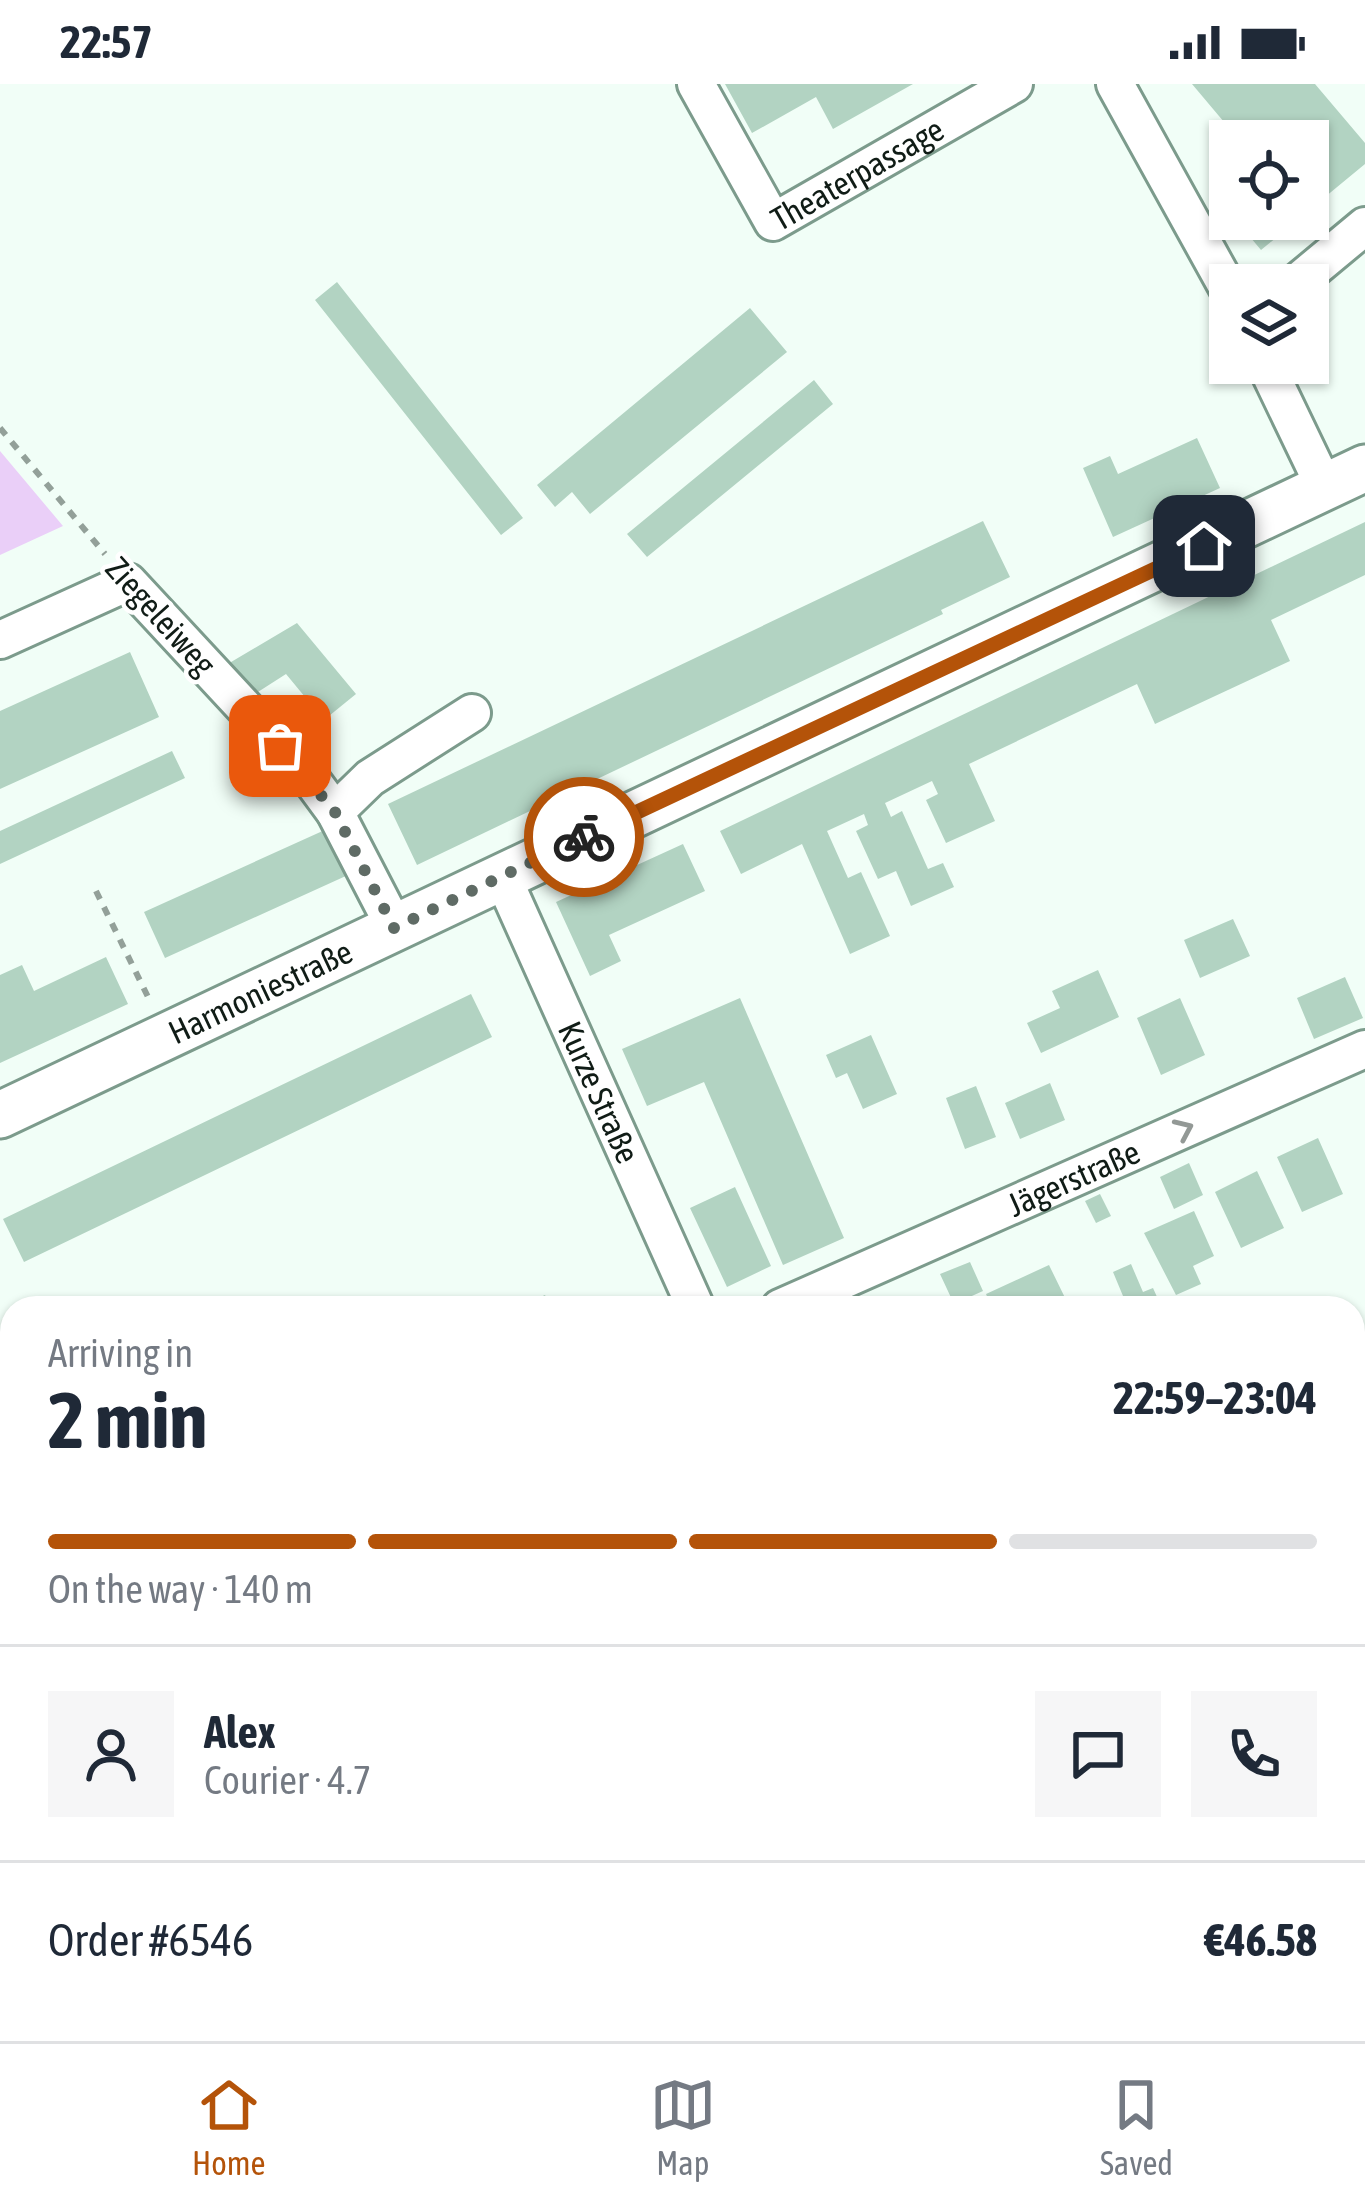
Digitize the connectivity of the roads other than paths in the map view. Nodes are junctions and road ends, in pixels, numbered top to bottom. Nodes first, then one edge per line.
1 (696, 84) edge
2 (1014, 84) edge
3 (1115, 84) edge
4 (1365, 226) edge
5 (1215, 264) edge
6 (1319, 264) edge
7 (1280, 384) edge
8 (1345, 478) edge
9 (0, 640) edge
10 (472, 713) dead end
11 (335, 812) junction
12 (502, 877) junction
13 (394, 928) junction
14 (1365, 1049) edge
15 (0, 1114) edge
16 (691, 1296) edge
17 (807, 1296) edge

1 - 2 street, Theaterpassage
3 - 5 street
4 - 6 street
7 - 8 street
8 - 12 main road, Harmoniestraße
9 - 11 street, Ziegeleiweg
10 - 11 street
11 - 13 street, Ziegeleiweg
12 - 13 main road, Harmoniestraße
12 - 16 street, Kurze Straße
13 - 15 main road, Harmoniestraße
17 -> 14 street, Jägerstraße

